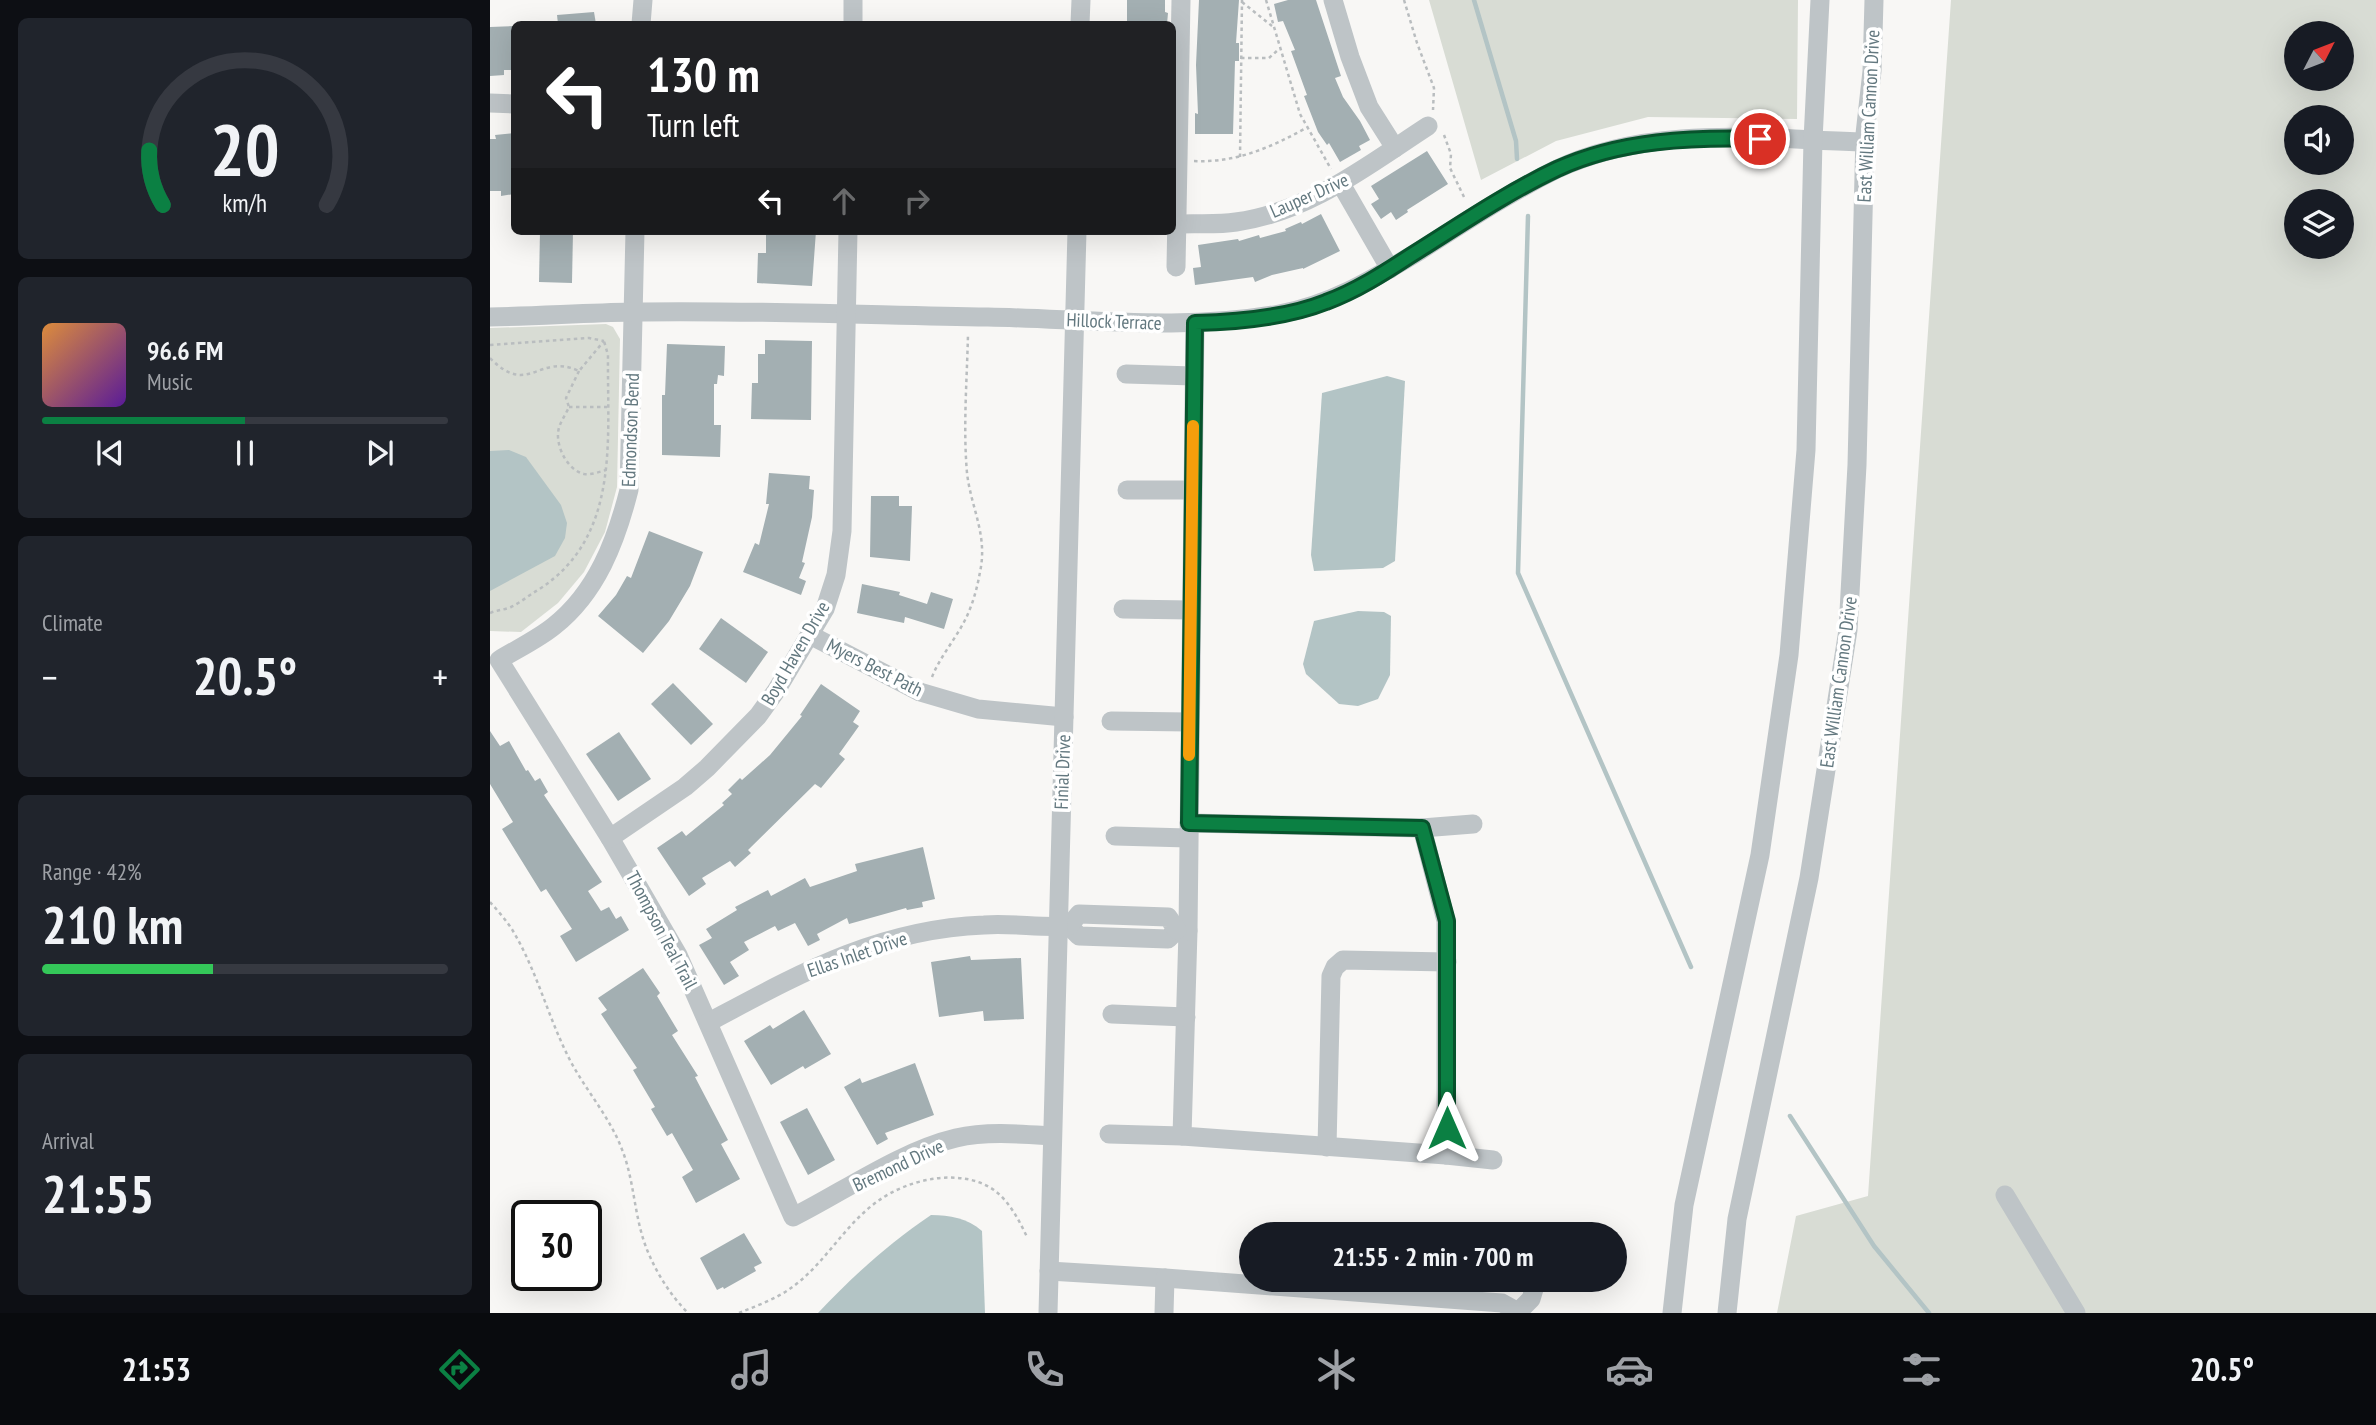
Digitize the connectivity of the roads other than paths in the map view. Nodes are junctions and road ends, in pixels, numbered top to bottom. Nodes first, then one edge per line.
1 (643, 0) edge
2 (853, 0) edge
3 (1081, 0) edge
4 (1181, 0) edge
5 (1333, 0) edge
6 (1820, 0) edge
7 (1874, 0) edge
8 (641, 21) edge
9 (853, 21) edge
10 (1080, 21) edge
11 (490, 103) edge
12 (511, 104) edge
13 (1434, 124) road end
14 (1813, 140) junction
15 (1864, 142) junction
16 (1395, 148) junction
17 (1337, 178) junction
18 (1177, 224) junction
19 (635, 235) edge
20 (848, 235) edge
21 (1077, 235) edge
22 (1176, 267) dead end
23 (1390, 269) junction
24 (634, 312) junction
25 (846, 314) junction
26 (490, 317) edge
27 (1075, 319) junction
28 (1195, 323) junction
29 (1126, 374) dead end
30 (1194, 376) junction
31 (1126, 490) dead end
32 (1192, 490) junction
33 (1123, 609) dead end
34 (1191, 610) junction
35 (810, 635) junction
36 (499, 660) joint
37 (1064, 717) junction
38 (1111, 721) dead end
39 (1189, 722) junction
40 (1473, 824) dead end
41 (1422, 828) junction
42 (1189, 830) junction
43 (1115, 836) dead end
44 (610, 838) junction
45 (1063, 926) junction
46 (1183, 931) junction
47 (1447, 962) junction
48 (1112, 1014) dead end
49 (1186, 1017) junction
50 (709, 1022) junction
51 (1109, 1135) dead end
52 (1052, 1136) junction
53 (1182, 1136) junction
54 (1327, 1147) junction
55 (1446, 1155) junction
56 (1493, 1160) dead end
57 (2005, 1195) dead end
58 (793, 1217) joint
59 (1049, 1271) junction
60 (1165, 1278) junction
61 (1533, 1292) edge
62 (1519, 1312) edge
63 (1048, 1313) edge
64 (1164, 1313) edge
65 (1672, 1313) edge
66 (1727, 1313) edge
67 (2076, 1313) edge

1 - 8 street
2 - 9 street
3 - 10 street
4 - 18 street
5 - 16 street
6 - 14 street
7 - 15 street, East William Cannon Drive
11 - 12 street
13 - 16 street, Lauper Drive
14 - 15 street, Hillock Terrace
14 - 23 street, Hillock Terrace
14 - 65 street
15 - 66 street, East William Cannon Drive
16 - 17 street, Lauper Drive
17 - 18 street, Lauper Drive
17 - 23 street
18 - 22 street
19 - 24 street, Edmondson Bend
20 - 25 street, Boyd Haven Drive
21 - 27 street, Finial Drive
23 - 28 street, Hillock Terrace
24 - 25 street, Hillock Terrace
24 - 26 street, Hillock Terrace
24 - 36 street, Edmondson Bend
25 - 27 street, Hillock Terrace
25 - 35 street, Boyd Haven Drive
27 - 28 street, Hillock Terrace
27 - 37 street, Finial Drive
28 - 30 street
29 - 30 street
30 - 32 street
31 - 32 street
32 - 34 street
33 - 34 street
34 - 39 street
35 - 37 street, Myers Best Path
35 - 44 street, Boyd Haven Drive
36 - 44 street, Thompson Teal Trail
37 - 45 street, Finial Drive
38 - 39 street
39 - 42 street
40 - 41 street
41 - 42 street
41 - 47 street
42 - 43 street
42 - 46 street
44 - 50 street, Thompson Teal Trail
45 - 46 street
45 - 50 street, Ellas Inlet Drive
45 - 52 street, Finial Drive
46 - 49 street
47 - 54 street
47 - 55 street
48 - 49 street
49 - 53 street
50 - 58 street, Thompson Teal Trail
51 - 53 street
52 - 58 street, Bremond Drive
52 - 59 street, Finial Drive
53 - 54 street
54 - 55 street
55 - 56 street
57 - 67 street
59 - 60 street
59 - 63 street, Finial Drive
60 - 62 street
60 - 64 street
61 - 62 street

